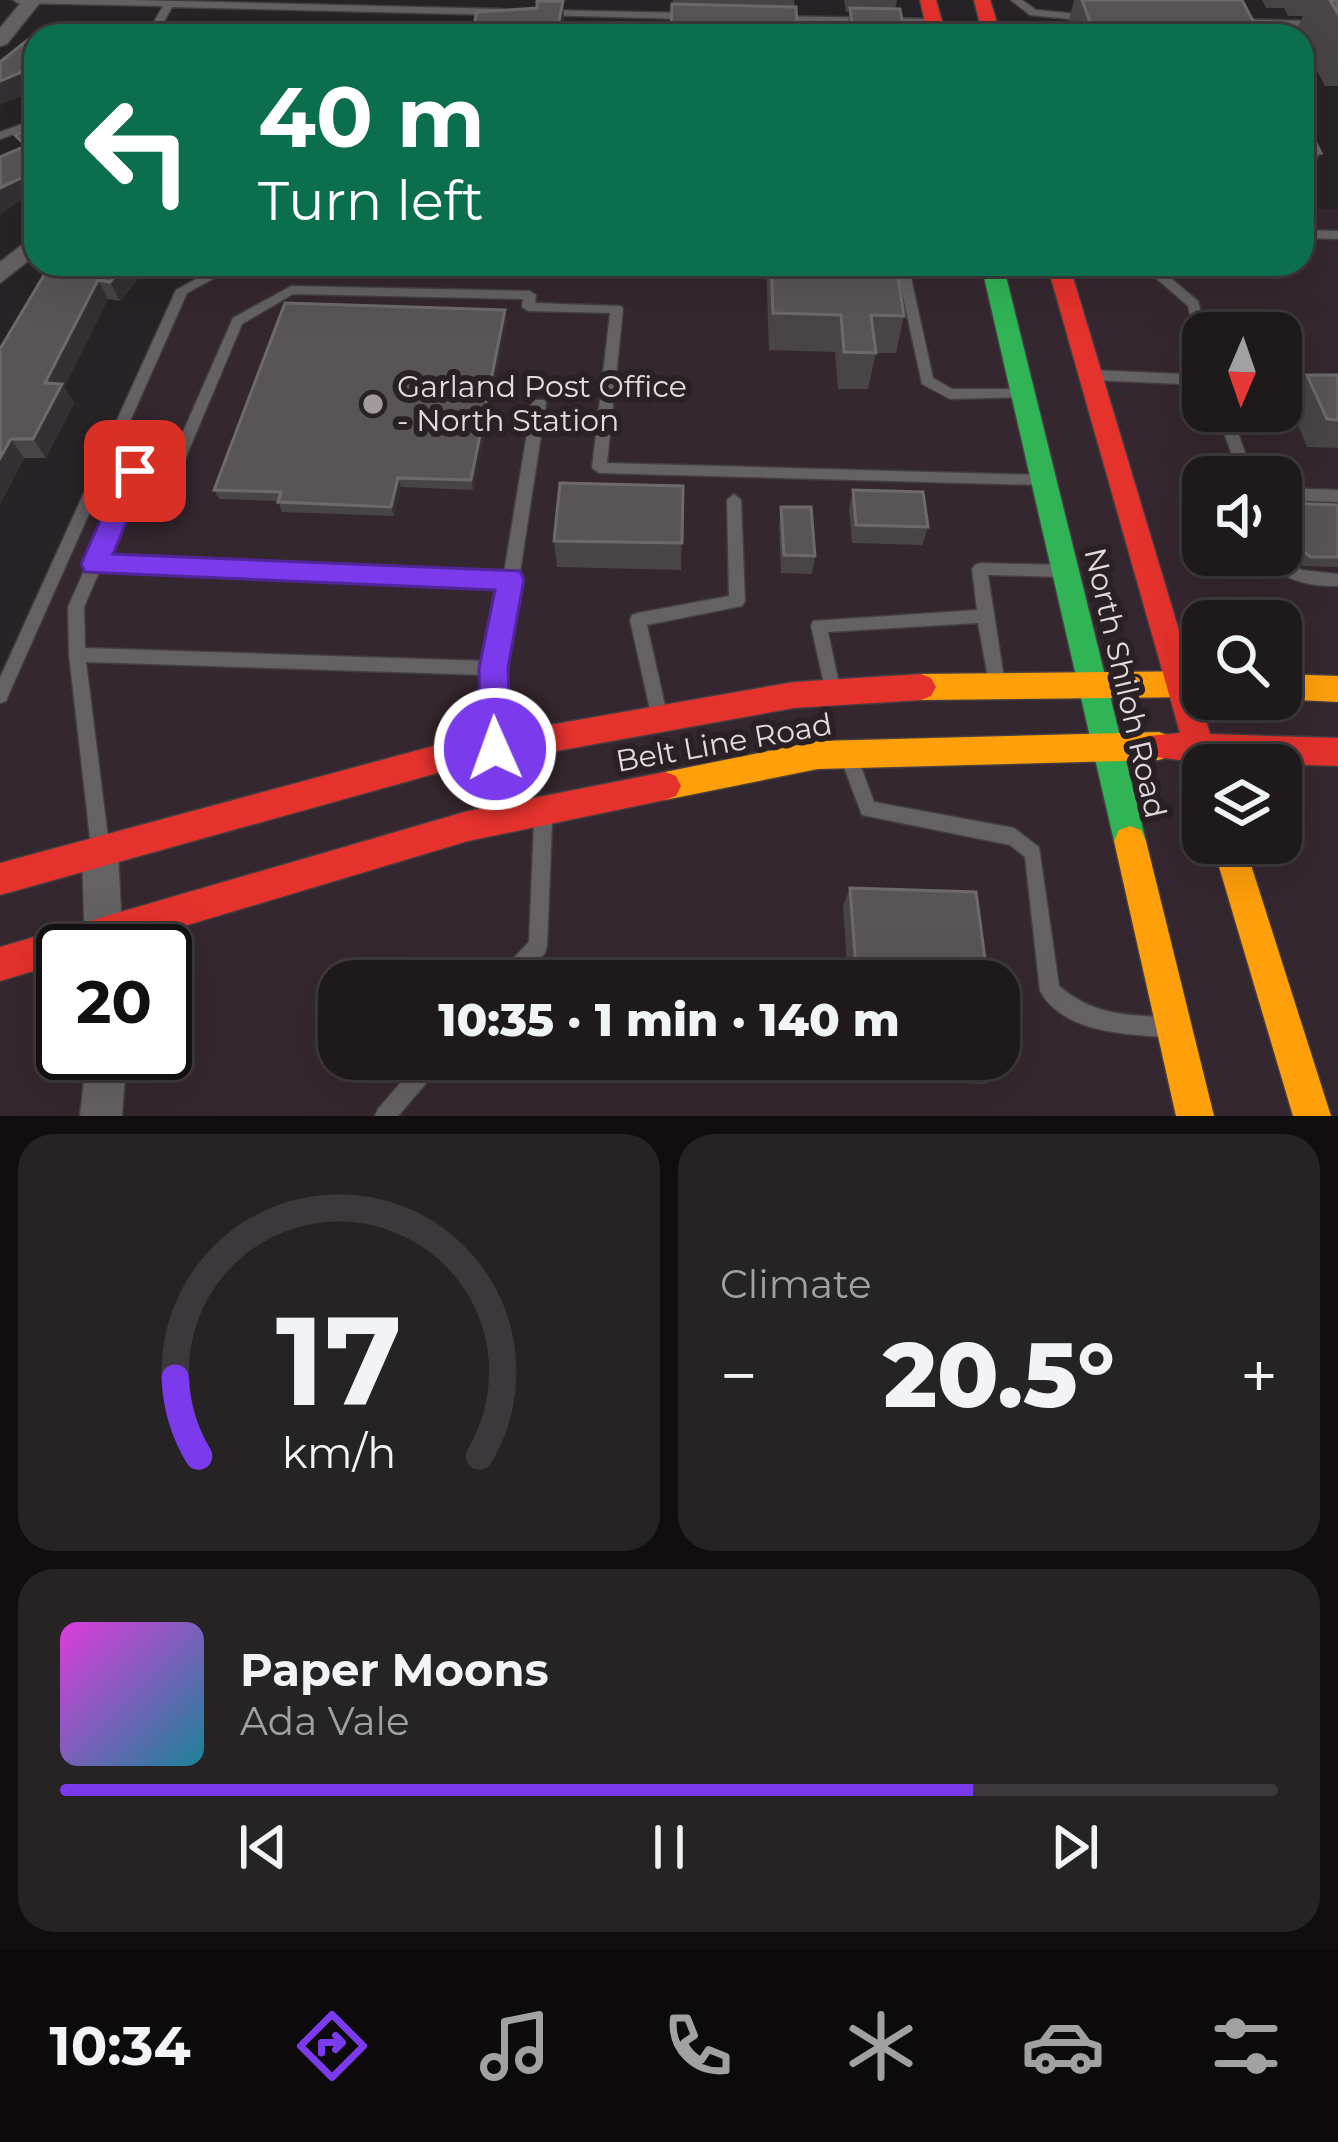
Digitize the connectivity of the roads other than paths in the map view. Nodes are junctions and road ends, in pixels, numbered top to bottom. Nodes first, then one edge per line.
1 (18, 0) edge
2 (33, 0) edge
3 (1016, 0) edge
4 (170, 4) junction
5 (504, 12) edge
6 (528, 13) edge
7 (695, 16) edge
8 (767, 18) edge
9 (1114, 19) edge
10 (933, 20) edge
11 (1228, 22) edge
12 (158, 24) edge
13 (1301, 24) edge
14 (0, 40) edge
15 (24, 253) edge
16 (0, 275) edge
17 (210, 276) edge
18 (905, 276) edge
19 (995, 276) edge
20 (1061, 276) edge
21 (1160, 276) edge
22 (1196, 312) edge
23 (1090, 375) junction
24 (1182, 379) edge
25 (1302, 382) edge
26 (1338, 383) edge
27 (1023, 394) junction
28 (539, 403) dead end
29 (1044, 480) junction
30 (1302, 495) edge
31 (1338, 496) edge
32 (734, 500) dead end
33 (95, 564) junction
34 (1066, 572) junction
35 (1297, 576) edge
36 (511, 579) junction
37 (1338, 580) edge
38 (986, 616) junction
39 (77, 655) junction
40 (1182, 656) edge
41 (493, 668) junction
42 (1093, 681) junction
43 (997, 683) junction
44 (1182, 683) edge
45 (1302, 688) edge
46 (1338, 689) edge
47 (832, 692) junction
48 (0, 696) edge
49 (659, 719) junction
50 (1105, 744) junction
51 (495, 749) junction
52 (1338, 752) edge
53 (849, 753) junction
54 (1182, 753) edge
55 (1302, 753) edge
56 (544, 810) junction
57 (100, 852) junction
58 (1234, 864) edge
59 (0, 879) edge
60 (102, 924) edge
61 (165, 924) edge
62 (36, 957) edge
63 (525, 960) edge
64 (0, 964) edge
65 (1173, 1027) junction
66 (104, 1080) edge
67 (416, 1080) edge
68 (101, 1116) edge
69 (385, 1116) edge
70 (1196, 1116) edge
71 (1312, 1116) edge

1 - 2 lane
2 - 4 lane
2 - 14 street
3 - 9 lane
4 - 5 lane
4 - 12 lane
6 - 7 lane
8 - 10 lane
11 - 13 lane
15 - 16 street
17 - 48 lane
18 - 27 lane
19 - 27 main road, North Shiloh Road
20 - 23 main road, North Shiloh Road
21 - 22 lane
23 - 24 lane
23 - 40 main road, North Shiloh Road
25 - 26 lane
27 - 29 main road, North Shiloh Road
28 - 36 lane
29 - 33 lane
29 - 34 main road, North Shiloh Road
30 - 31 lane
32 - 49 lane
33 - 36 lane
33 - 39 lane
34 - 38 lane
34 - 42 main road, North Shiloh Road
35 - 37 lane
36 - 41 lane
38 - 43 lane
38 - 47 lane
39 - 41 lane
39 - 57 lane
41 - 51 lane
42 - 43 main road, Belt Line Road
42 - 44 main road, Belt Line Road
42 - 50 main road, North Shiloh Road
43 - 47 main road, Belt Line Road
45 - 46 main road
47 - 49 main road, Belt Line Road
49 - 51 main road, Belt Line Road
50 - 53 main road, Belt Line Road
50 - 54 main road, Belt Line Road
50 - 65 main road, North Shiloh Road
51 - 57 main road, Belt Line Road
52 - 55 main road, Belt Line Road
53 - 56 main road, Belt Line Road
53 - 65 lane
56 - 61 main road, Belt Line Road
56 - 63 lane
57 - 59 main road, Belt Line Road
57 - 60 street
58 - 71 main road
62 - 64 main road, Belt Line Road
65 - 70 main road, North Shiloh Road
66 - 68 street
67 - 69 lane

